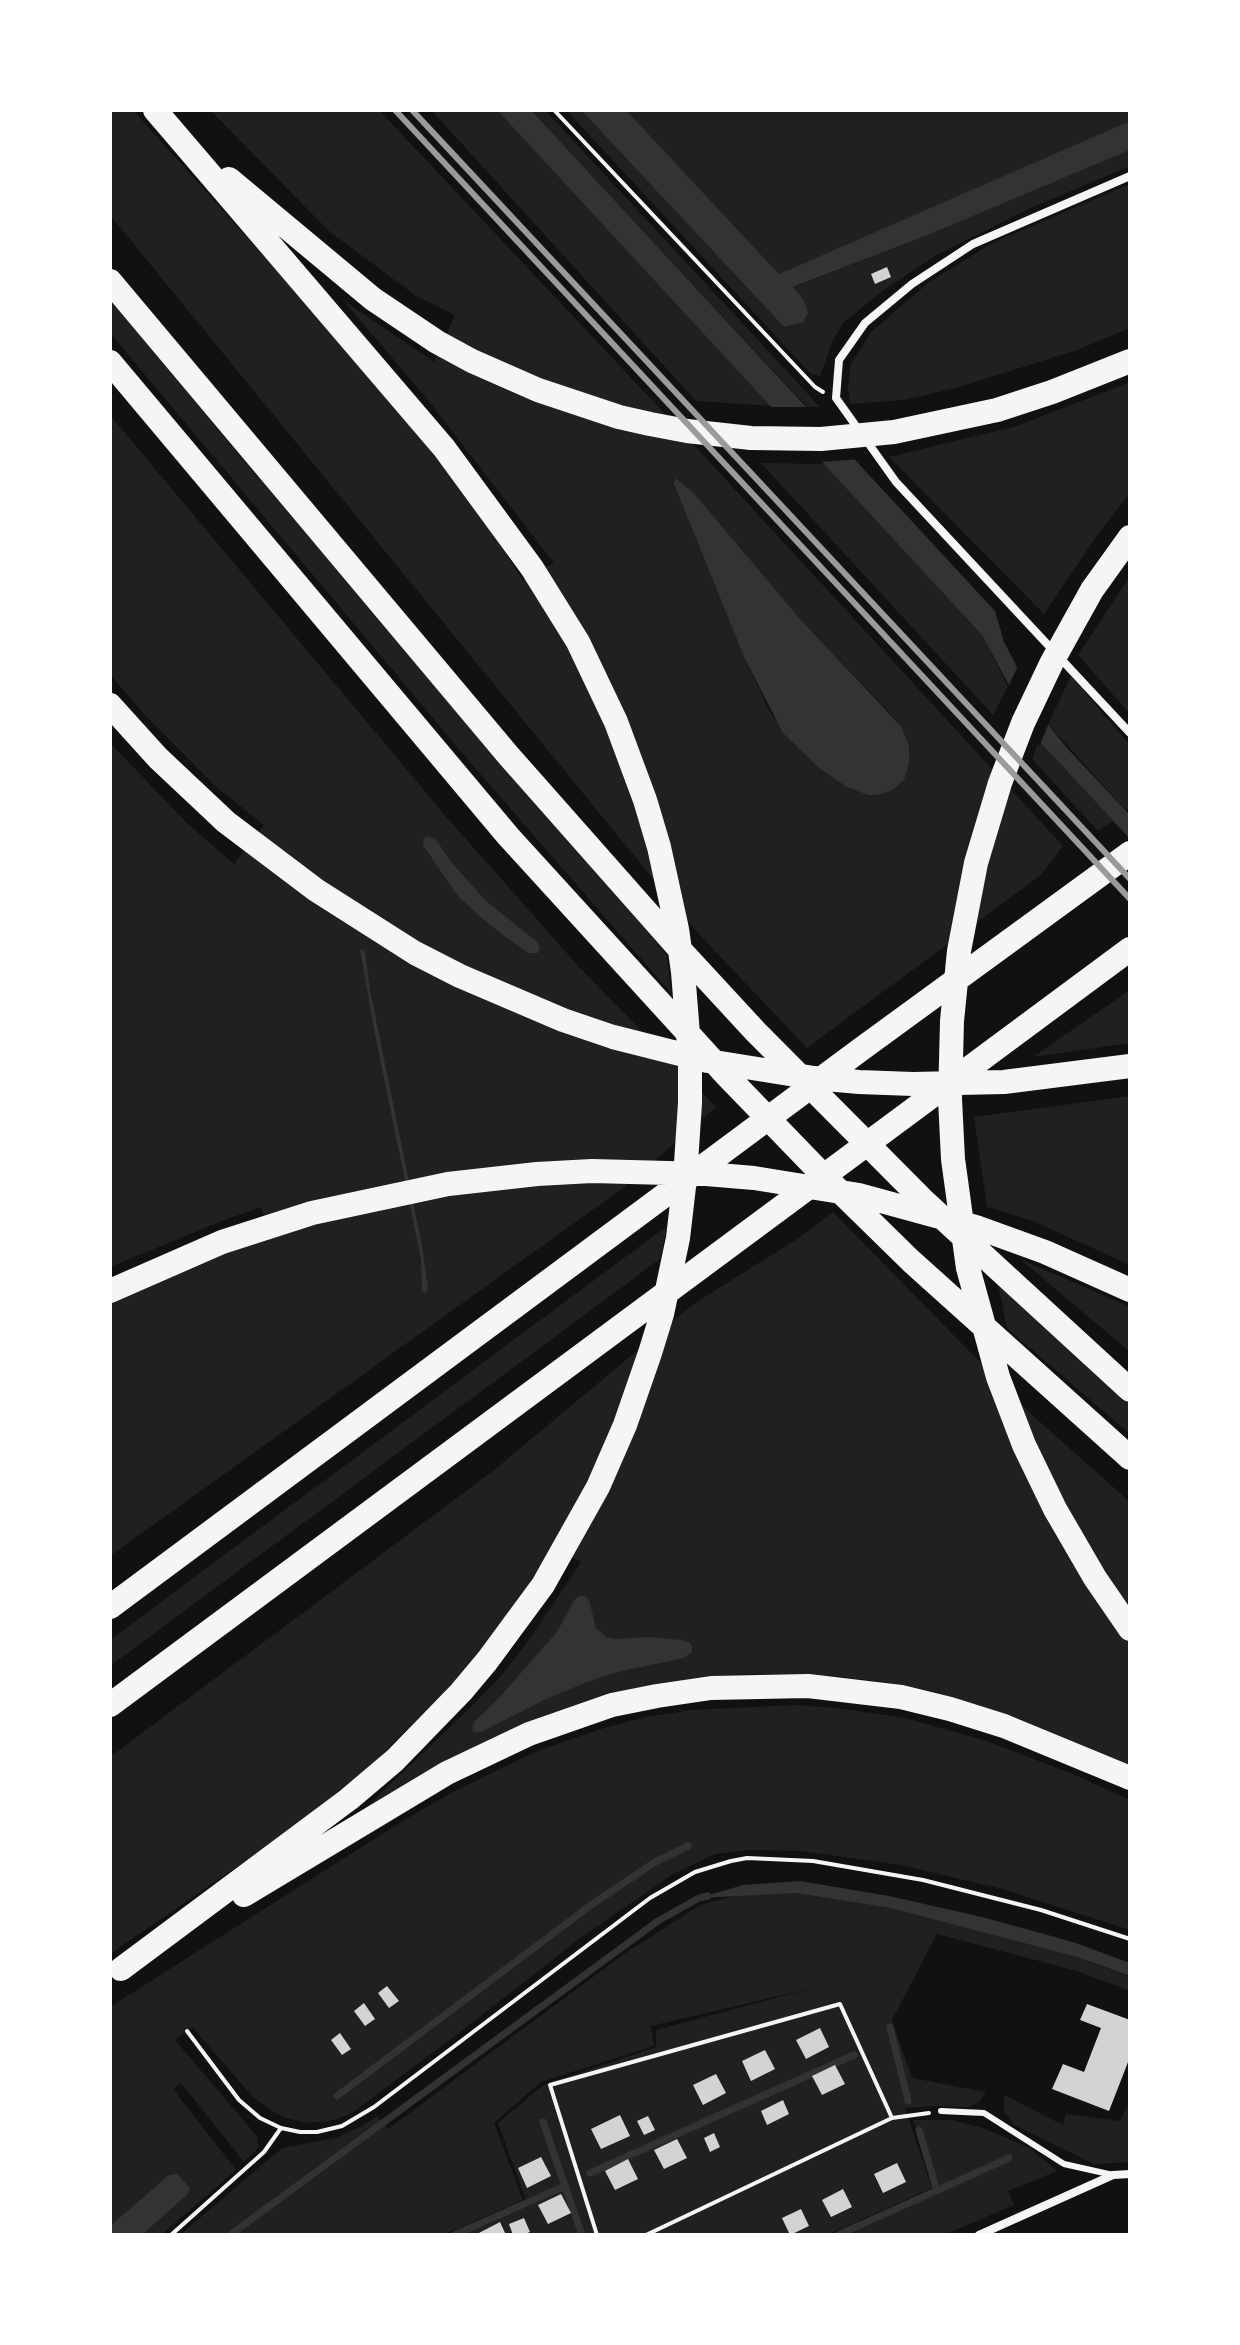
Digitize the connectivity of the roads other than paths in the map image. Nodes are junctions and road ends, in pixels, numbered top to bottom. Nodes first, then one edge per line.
1 (155, 110) edge
2 (178, 136) junction
3 (1130, 176) edge
4 (110, 281) edge
5 (1130, 361) edge
6 (110, 362) edge
7 (1130, 537) edge
8 (110, 705) edge
9 (1130, 733) edge
10 (1130, 853) edge
11 (1127, 951) edge
12 (1130, 1066) edge
13 (1130, 1290) edge
14 (110, 1291) edge
15 (1130, 1390) edge
16 (1130, 1458) edge
17 (110, 1607) edge
18 (1130, 1629) edge
19 (110, 1705) edge
20 (1130, 1778) edge
21 (116, 1973) edge
22 (941, 2111) road end
23 (1130, 2174) edge
24 (1113, 2175) junction
25 (979, 2235) edge

1 - 2 highway
2 - 5 highway
2 - 21 highway
3 - 9 street
4 - 15 highway
6 - 16 highway
7 - 18 highway
8 - 12 highway
10 - 17 highway
11 - 19 highway
13 - 14 highway
20 - 21 highway
22 - 24 lane
23 - 24 street
24 - 25 street

